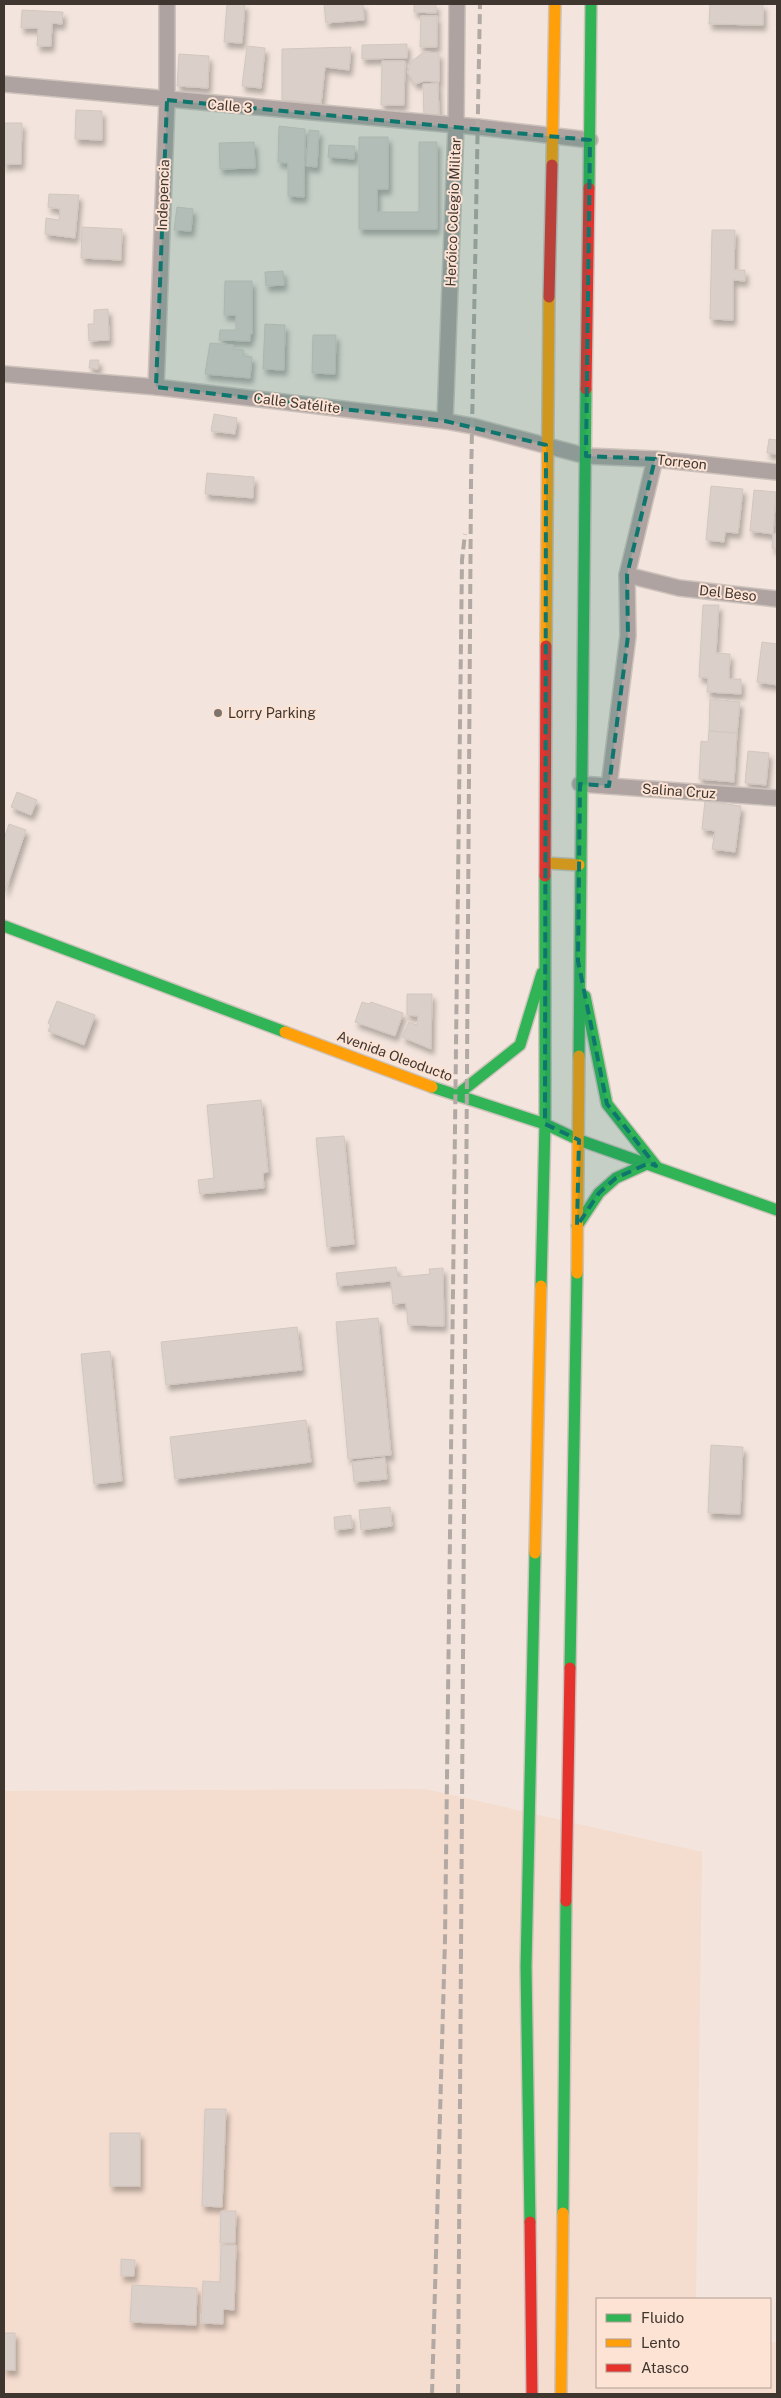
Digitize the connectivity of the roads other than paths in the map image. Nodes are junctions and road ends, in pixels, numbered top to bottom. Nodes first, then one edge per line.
1 (167, 4) edge
2 (457, 4) edge
3 (555, 4) edge
4 (591, 4) edge
5 (4, 84) edge
6 (167, 100) junction
7 (456, 125) junction
8 (552, 136) junction
9 (590, 140) junction
10 (4, 374) edge
11 (156, 387) junction
12 (445, 421) junction
13 (546, 445) junction
14 (586, 456) junction
15 (655, 459) junction
16 (777, 472) edge
17 (627, 574) junction
18 (777, 599) edge
19 (580, 784) junction
20 (609, 786) junction
21 (777, 794) edge
22 (777, 798) edge
23 (546, 863) junction
24 (579, 865) junction
25 (4, 926) edge
26 (546, 960) junction
27 (578, 961) junction
28 (457, 1095) junction
29 (545, 1124) junction
30 (579, 1140) junction
31 (653, 1165) junction
32 (777, 1210) edge
33 (577, 1226) junction
34 (532, 2394) edge
35 (561, 2394) edge

1 - 6 street, Indepencia
2 - 7 street, Heróico Colegio Militar
3 - 8 main road
4 - 9 main road
5 - 6 street, Calle 3
6 - 7 street, Calle 3
6 - 11 street, Indepencia
7 - 8 street, Calle 3
7 - 12 street, Heróico Colegio Militar
8 - 9 street, Calle 3
8 - 13 main road
9 - 14 main road
10 - 11 street, Calle Satélite
11 - 12 street, Calle Satélite
12 - 13 street, Calle Satélite
13 - 14 street, Calle Satélite
13 - 23 main road
14 - 15 street, Torreon
14 - 19 main road
15 - 16 street, Torreon
15 - 17 street
17 - 18 street, Del Beso
17 - 20 street
19 - 20 street, Salina Cruz
19 - 24 main road
20 - 22 street, Salina Cruz
21 - 22 street
23 - 24 main road
23 - 26 main road
24 - 27 main road
25 - 28 main road, Avenida Oleoducto
26 - 28 main road
26 - 29 main road
27 - 30 main road
27 - 31 main road
28 - 29 main road, Avenida Oleoducto
29 - 30 main road, Avenida Oleoducto
29 - 34 main road
30 - 31 main road, Avenida Oleoducto
30 - 33 main road
31 - 32 main road, Avenida Oleoducto
31 - 33 main road
33 - 35 main road

